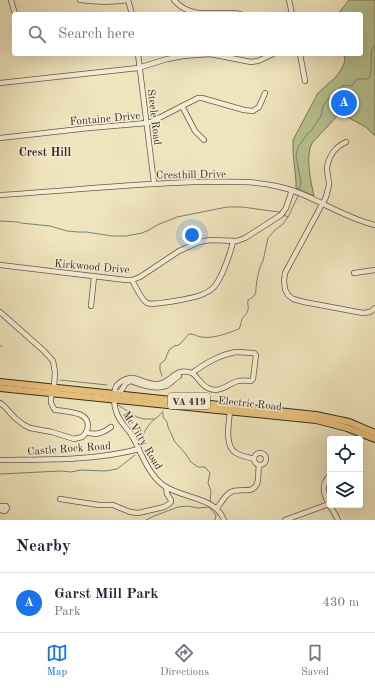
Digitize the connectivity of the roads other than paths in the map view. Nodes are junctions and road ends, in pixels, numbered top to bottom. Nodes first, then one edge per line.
1 (11, 0) edge
2 (80, 0) edge
3 (127, 0) edge
4 (174, 0) edge
5 (289, 0) edge
6 (14, 12) edge
7 (131, 12) edge
8 (191, 12) edge
9 (292, 12) edge
10 (138, 56) edge
11 (188, 56) edge
12 (220, 56) edge
13 (269, 56) edge
14 (300, 56) edge
15 (140, 68) junction
16 (305, 81) dead end
17 (0, 83) edge
18 (265, 93) dead end
19 (182, 106) junction
20 (147, 123) junction
21 (0, 138) edge
22 (204, 140) dead end
23 (346, 142) dead end
24 (154, 183) junction
25 (292, 190) junction
26 (0, 195) edge
27 (323, 204) junction
28 (375, 225) edge
29 (233, 242) junction
30 (0, 265) edge
31 (375, 270) edge
32 (354, 273) dead end
33 (94, 277) junction
34 (132, 280) junction
35 (92, 306) dead end
36 (375, 308) edge
37 (0, 312) edge
38 (192, 373) junction
39 (0, 382) edge
40 (0, 388) edge
41 (53, 390) junction
42 (116, 395) junction
43 (0, 402) edge
44 (230, 411) junction
45 (111, 426) dead end
46 (86, 432) junction
47 (375, 433) edge
48 (375, 439) edge
49 (139, 449) junction
50 (254, 459) junction
51 (0, 460) edge
52 (259, 465) junction
53 (327, 479) edge
54 (166, 487) junction
55 (60, 499) dead end
56 (327, 500) edge
57 (327, 505) edge
58 (0, 506) edge
59 (217, 508) junction
60 (331, 508) edge
61 (0, 509) edge
62 (224, 520) edge
63 (285, 520) edge
64 (338, 520) edge

1 - 6 street
2 - 3 street
3 - 7 street
4 - 8 street
5 - 9 street
10 - 15 street, Steele Road
11 - 15 street
12 - 13 street
14 - 16 street
15 - 17 street
15 - 20 street, Steele Road
18 - 19 street, Fontaine Drive
19 - 20 street, Fontaine Drive
19 - 22 street
20 - 21 street, Fontaine Drive
20 - 24 street, Steele Road
23 - 27 street
24 - 25 street, Cresthill Drive
24 - 26 street, Cresthill Drive
25 - 27 street, Cresthill Drive
25 - 29 street, Kirkwood Drive
27 - 28 street, Cresthill Drive
27 - 36 street
29 - 34 street, Kirkwood Drive
29 - 34 street
30 - 33 street, Kirkwood Drive
31 - 32 street
33 - 34 street, Kirkwood Drive
33 - 35 street
37 - 41 street
38 - 38 street
38 - 42 street
38 - 42 street
39 - 41 main road, Electric Road / VA 419
40 - 41 main road, Electric Road / VA 419
41 - 42 main road, Electric Road / VA 419
41 - 46 street
42 - 44 main road, Electric Road / VA 419
42 - 47 main road, Electric Road / VA 419
42 - 49 street, McVitty Road
43 - 46 street
44 - 48 main road, Electric Road / VA 419
44 - 50 street
45 - 46 street
49 - 51 street, Castle Rock Road
49 - 54 street, McVitty Road
50 - 52 street
50 - 52 street
52 - 59 street
53 - 56 street
54 - 55 street
54 - 59 street, McVitty Road
57 - 63 street
58 - 61 street
59 - 62 street, McVitty Road
60 - 64 street

